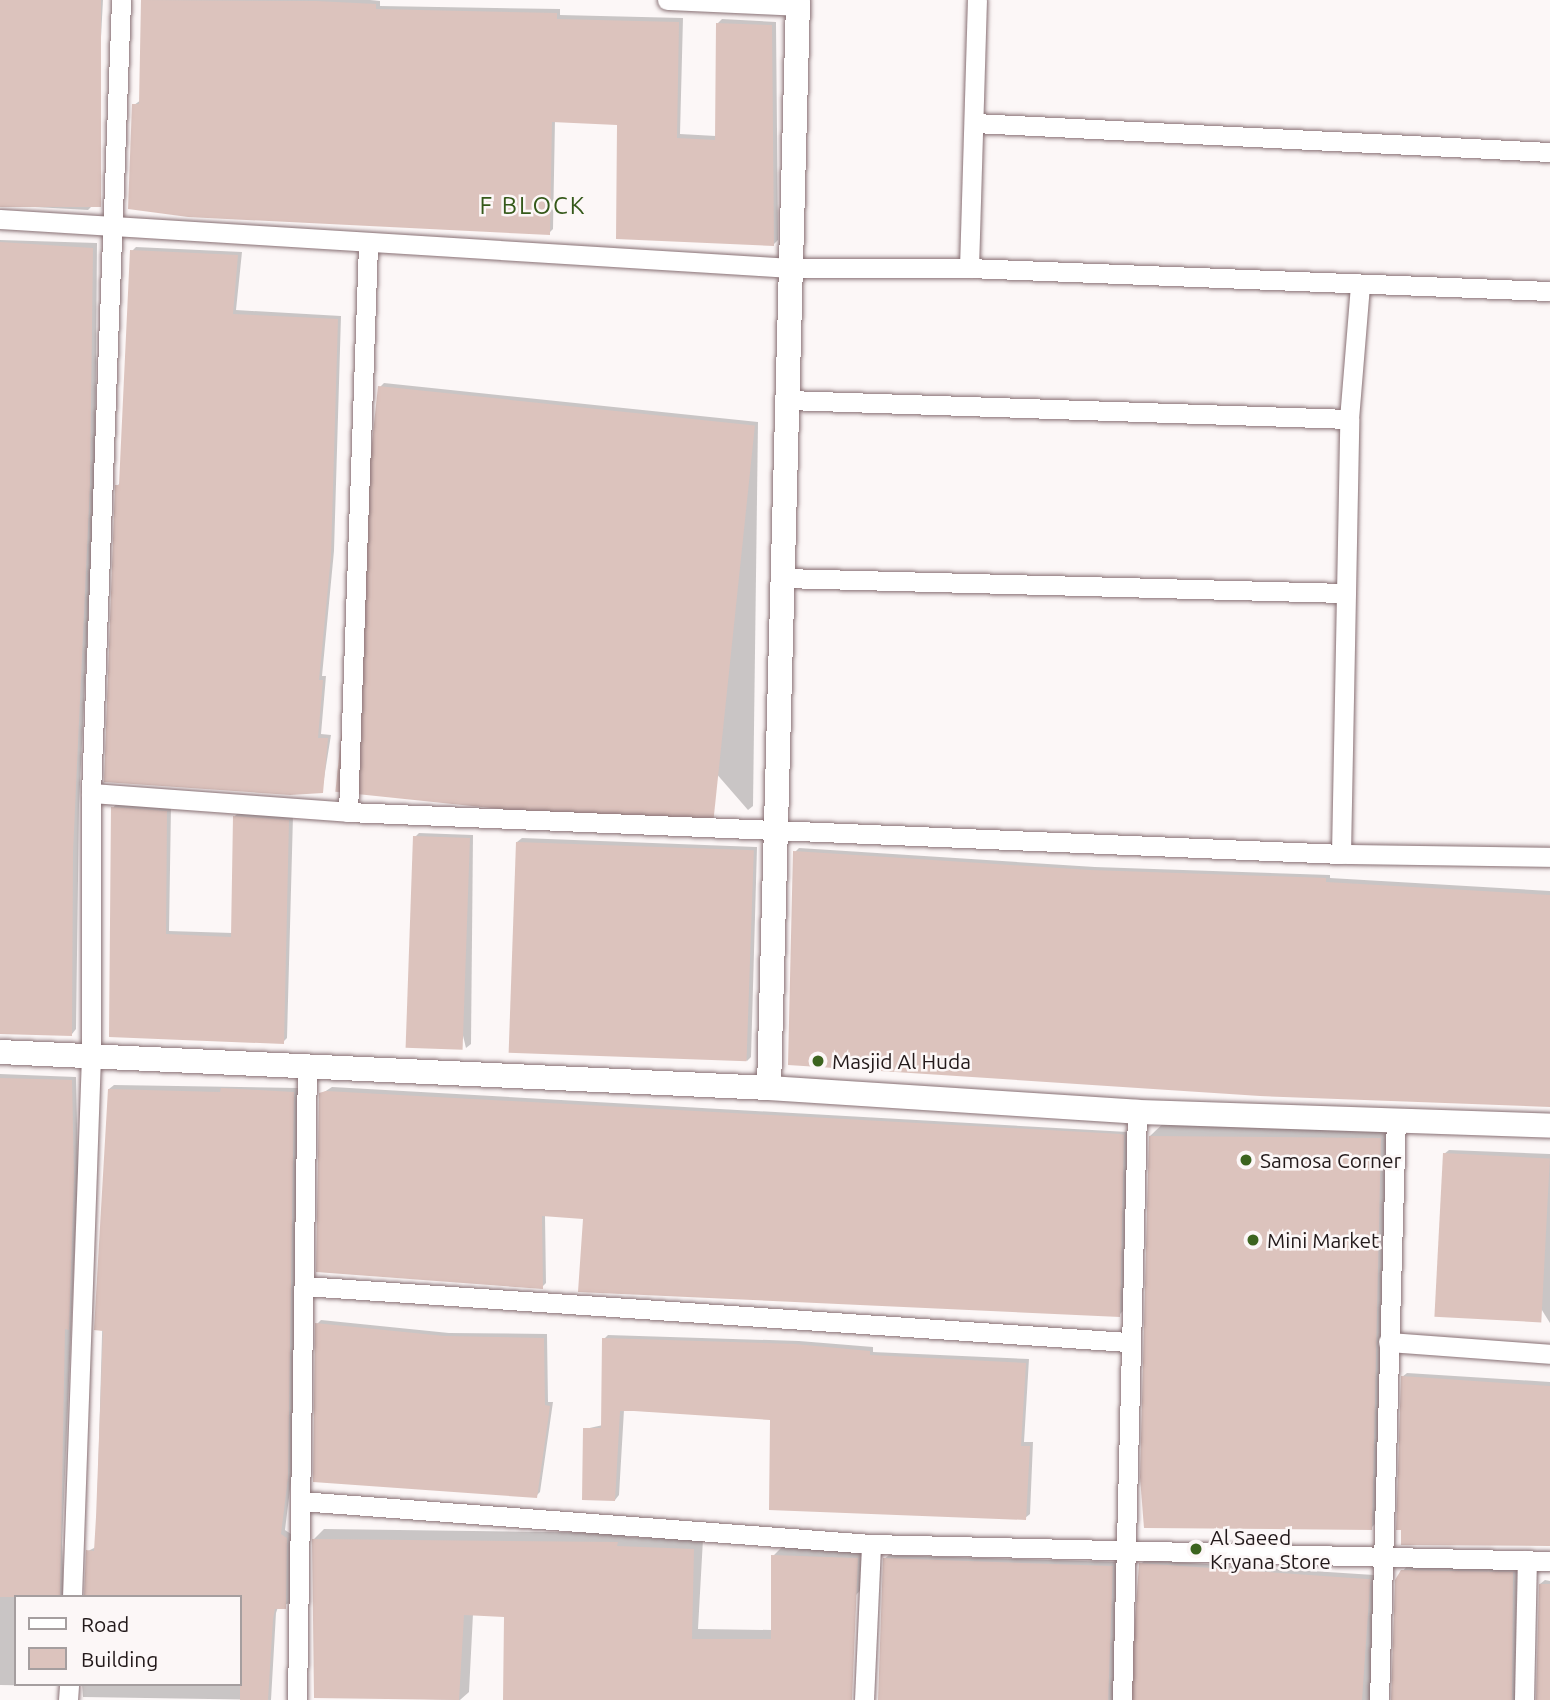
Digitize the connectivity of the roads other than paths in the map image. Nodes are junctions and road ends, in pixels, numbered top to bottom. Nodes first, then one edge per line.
1 (121, 0) edge
2 (667, 0) edge
3 (977, 0) edge
4 (798, 3) edge
5 (975, 123) junction
6 (1550, 152) edge
7 (0, 219) edge
8 (115, 224) junction
9 (368, 245) junction
10 (791, 268) junction
11 (969, 268) junction
12 (1360, 284) junction
13 (1550, 290) edge
14 (788, 400) junction
15 (1349, 419) junction
16 (783, 578) junction
17 (1346, 593) junction
18 (91, 793) junction
19 (348, 812) junction
20 (776, 830) junction
21 (1340, 854) junction
22 (1550, 857) edge
23 (0, 1052) edge
24 (91, 1056) junction
25 (307, 1065) junction
26 (769, 1088) junction
27 (1137, 1112) junction
28 (1396, 1118) junction
29 (1550, 1126) edge
30 (303, 1286) junction
31 (1128, 1342) junction
32 (1388, 1342) junction
33 (1550, 1354) edge
34 (300, 1501) junction
35 (871, 1545) junction
36 (1126, 1552) junction
37 (1383, 1555) junction
38 (1527, 1560) junction
39 (1550, 1562) edge
40 (72, 1595) edge
41 (297, 1700) edge
42 (864, 1700) edge
43 (1122, 1700) edge
44 (1380, 1700) edge
45 (1524, 1700) edge

1 - 8 street
2 - 4 street
3 - 5 street
4 - 10 street
5 - 6 street
5 - 11 street
7 - 8 street
8 - 9 street
8 - 18 street
9 - 10 street
9 - 19 street
10 - 11 street
10 - 14 street
11 - 12 street
12 - 13 street
12 - 15 street
14 - 15 street
14 - 16 street
15 - 17 street
16 - 17 street
16 - 20 street
17 - 21 street
18 - 19 street
18 - 24 street
19 - 20 street
20 - 21 street
20 - 26 street
21 - 22 street
23 - 24 street
24 - 25 street
24 - 40 street
25 - 26 street
25 - 30 street
26 - 27 street
27 - 28 street
27 - 31 street
28 - 29 street
28 - 32 street
30 - 31 street
30 - 34 street
31 - 36 street
32 - 33 street
32 - 37 street
34 - 35 street
34 - 41 street
35 - 36 street
35 - 42 street
36 - 37 street
36 - 43 street
37 - 38 street
37 - 44 street
38 - 39 street
38 - 45 street

